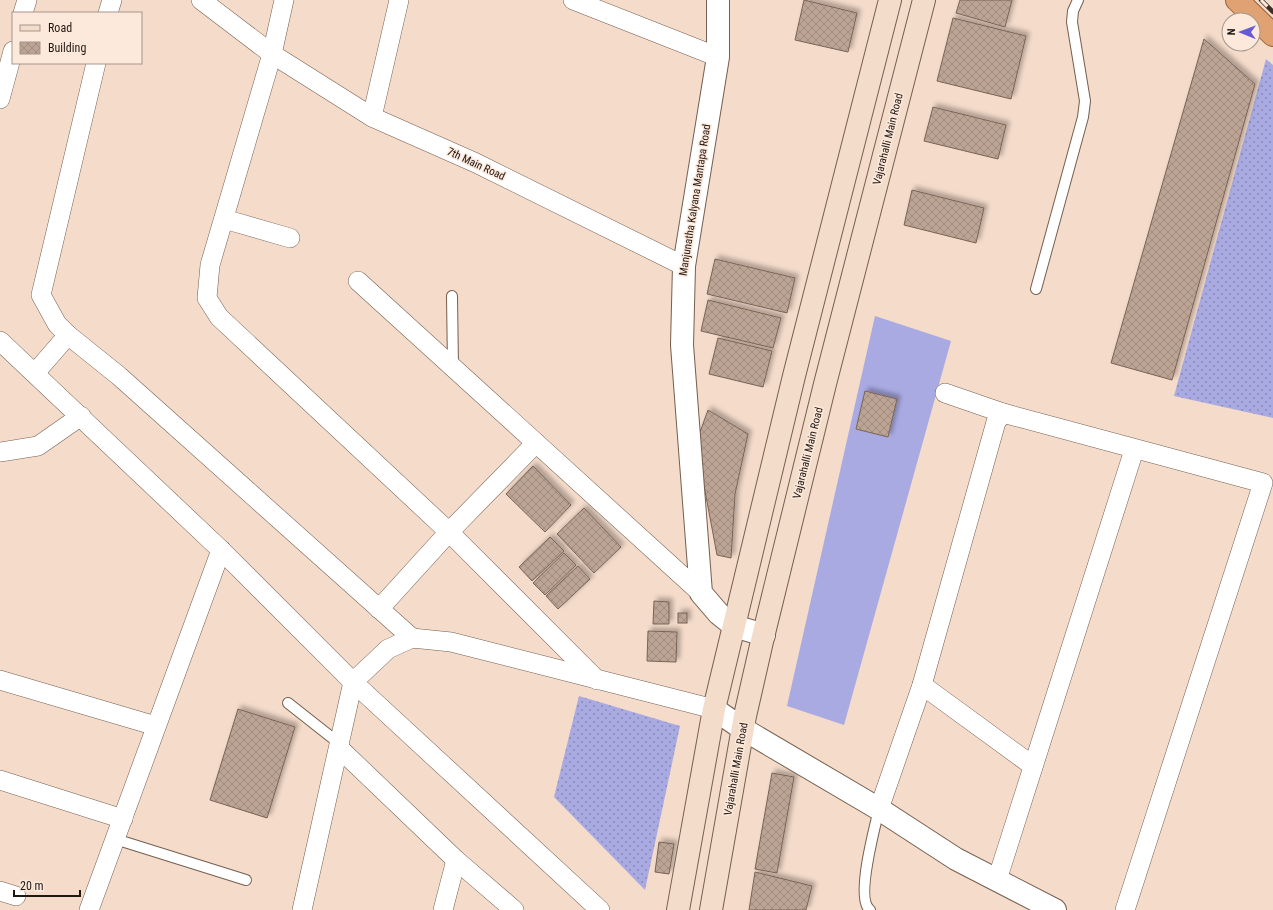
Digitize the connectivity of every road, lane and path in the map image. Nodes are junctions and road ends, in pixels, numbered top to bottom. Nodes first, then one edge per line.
1 (26, 0) edge
2 (112, 0) edge
3 (201, 0) edge
4 (284, 0) edge
5 (399, 0) edge
6 (573, 0) edge
7 (718, 0) edge
8 (890, 0) edge
9 (924, 0) edge
10 (1078, 0) edge
11 (1237, 0) edge
12 (23, 12) edge
13 (108, 12) edge
14 (1273, 35) edge
15 (272, 54) junction
16 (12, 55) edge
17 (718, 57) junction
18 (96, 64) edge
19 (0, 99) edge
20 (372, 117) junction
21 (224, 219) junction
22 (290, 238) dead end
23 (684, 266) junction
24 (358, 281) dead end
25 (1036, 289) dead end
26 (452, 296) dead end
27 (68, 335) junction
28 (0, 341) edge
29 (453, 367) junction
30 (35, 372) junction
31 (945, 393) dead end
32 (1003, 413) junction
33 (81, 416) junction
34 (536, 443) junction
35 (1134, 450) junction
36 (0, 452) edge
37 (1268, 485) edge
38 (449, 532) junction
39 (221, 550) junction
40 (701, 593) junction
41 (379, 609) junction
42 (734, 626) junction
43 (764, 635) junction
44 (412, 638) junction
45 (0, 680) edge
46 (597, 680) junction
47 (353, 682) junction
48 (922, 685) junction
49 (288, 703) dead end
50 (714, 709) junction
51 (156, 726) junction
52 (743, 729) junction
53 (339, 746) junction
54 (1034, 766) junction
55 (0, 780) edge
56 (879, 809) junction
57 (123, 819) junction
58 (115, 839) junction
59 (456, 860) junction
60 (246, 880) dead end
61 (997, 880) junction
62 (89, 910) edge
63 (302, 910) edge
64 (443, 910) edge
65 (514, 910) edge
66 (600, 910) edge
67 (678, 910) edge
68 (711, 910) edge
69 (870, 910) edge
70 (1055, 910) edge
71 (1125, 910) edge

1 - 12 street
2 - 13 street
3 - 15 street, 7th Main Road
4 - 15 street
5 - 20 street
6 - 17 street
7 - 17 street, Manjunatha Kalyana Mantapa Road
8 - 42 main road
9 - 43 main road, Vajarahalli Main Road
10 - 25 lane
11 - 14 highway
15 - 20 street, 7th Main Road
15 - 21 street
16 - 19 street
17 - 23 street, Manjunatha Kalyana Mantapa Road
18 - 27 street
20 - 23 street, 7th Main Road
21 - 22 street
21 - 38 street
23 - 40 street, Manjunatha Kalyana Mantapa Road
24 - 29 street
26 - 29 lane
27 - 30 street
27 - 41 street
28 - 30 street
29 - 34 street
30 - 33 street
31 - 32 street
32 - 35 street
32 - 48 street
33 - 36 street
33 - 39 street
34 - 38 street
34 - 40 street
35 - 37 street
35 - 54 street
37 - 71 street
38 - 41 street
38 - 46 street
39 - 47 street
39 - 51 street
40 - 42 street
41 - 44 street
42 - 43 street
42 - 50 main road
43 - 52 main road, Vajarahalli Main Road
44 - 46 street
44 - 47 street
45 - 51 street
46 - 50 street
47 - 53 street
47 - 66 street
48 - 54 street
48 - 56 street
49 - 53 lane
50 - 52 street
50 - 67 main road
51 - 57 street
52 - 56 street
52 - 68 main road, Vajarahalli Main Road
53 - 59 street
53 - 63 street
54 - 61 street
55 - 57 street
56 - 61 street
56 - 69 lane
57 - 58 street
58 - 60 lane
58 - 62 street
59 - 64 street
59 - 65 street
61 - 70 street

